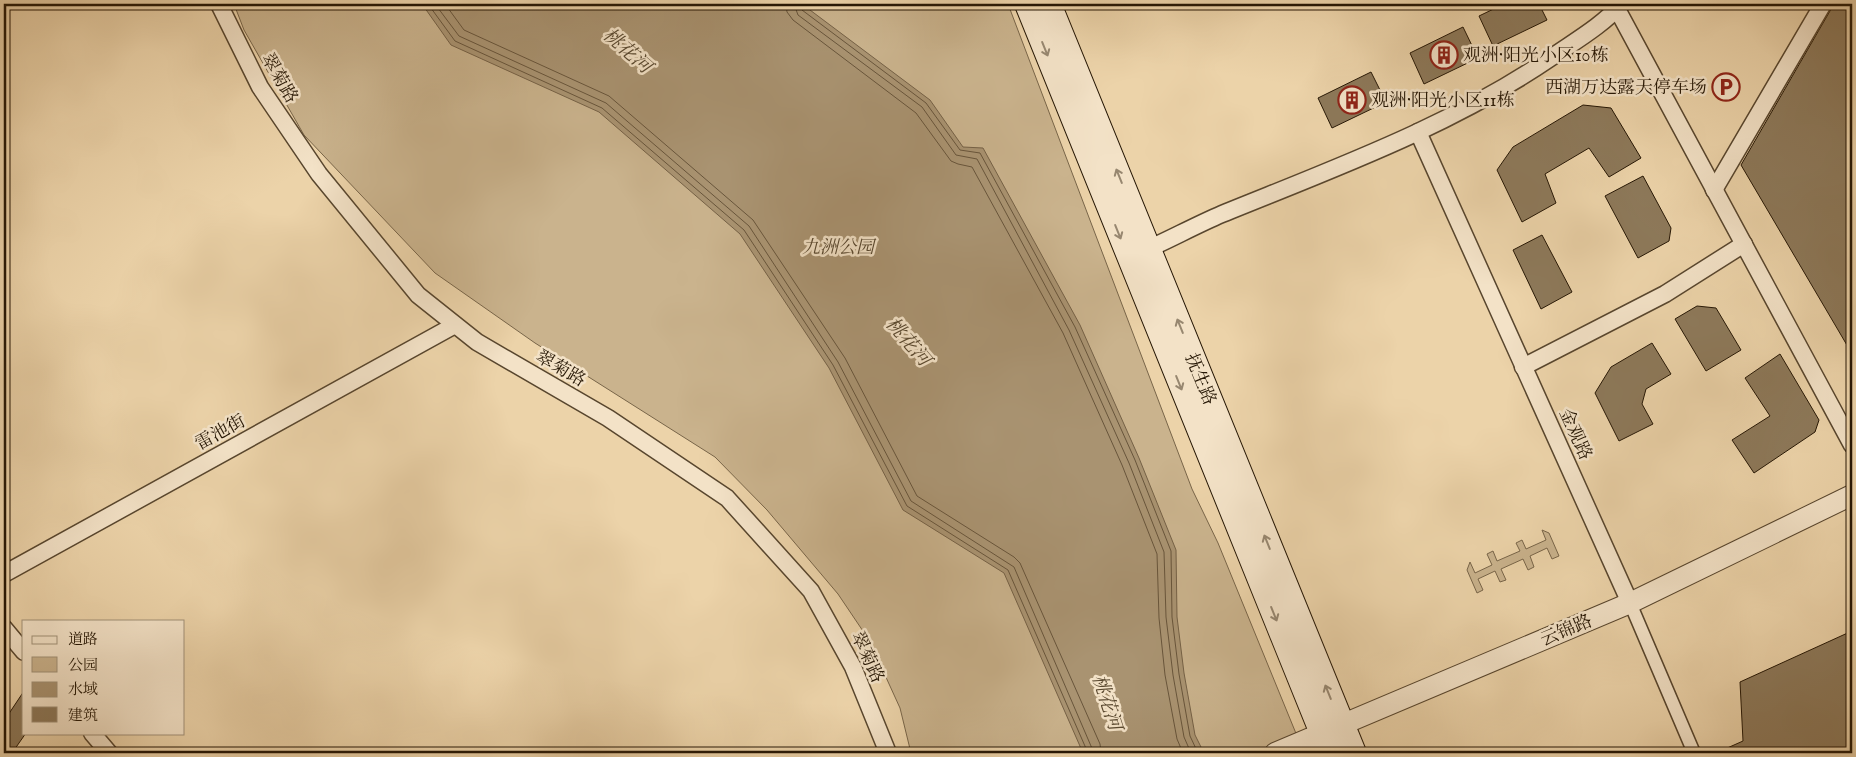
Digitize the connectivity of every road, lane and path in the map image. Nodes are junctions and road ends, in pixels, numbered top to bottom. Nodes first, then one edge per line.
1 (219, 4) edge
2 (1027, 4) edge
3 (1049, 4) edge
4 (1823, 4) edge
5 (1619, 6) edge
6 (1418, 132) junction
7 (1714, 190) junction
8 (1744, 244) junction
9 (1138, 253) junction
10 (455, 325) junction
11 (1524, 367) junction
12 (1852, 445) edge
13 (1852, 495) edge
14 (4, 574) edge
15 (1630, 603) junction
16 (4, 628) edge
17 (22, 650) edge
18 (93, 734) edge
19 (1331, 738) edge
20 (109, 753) edge
21 (888, 753) edge
22 (1275, 753) edge
23 (1354, 753) edge
24 (1694, 753) edge

1 - 10 street, 翠菊路
2 -> 9 main road, 抚生路
9 -> 3 main road, 抚生路
4 - 7 street
5 - 6 street
5 - 7 street
6 - 9 street
6 - 11 street, 金观路
7 - 8 street
8 - 11 street
8 - 12 street
9 - 19 main road, 抚生路
10 - 14 street, 雷池街
10 - 21 street, 翠菊路
11 - 15 street, 金观路
13 - 15 street, 云锦路
15 - 19 street, 云锦路
15 - 24 street, 金观路
16 - 17 street
18 - 20 street
19 - 22 street, 云锦路
19 - 23 main road, 抚生路

